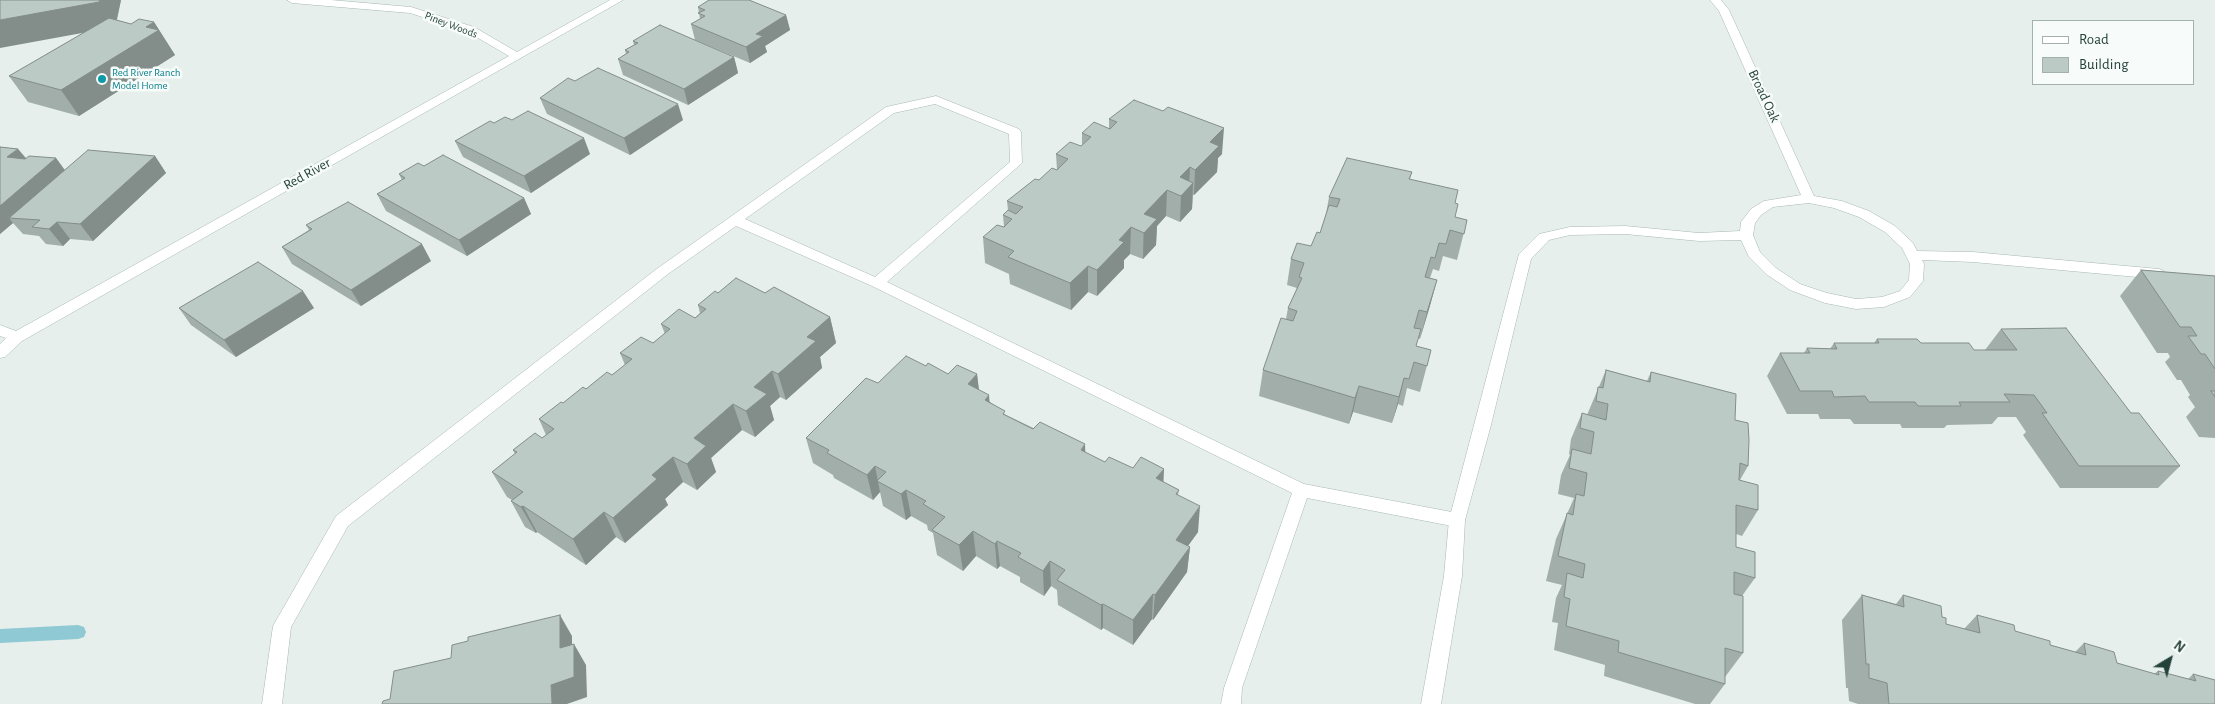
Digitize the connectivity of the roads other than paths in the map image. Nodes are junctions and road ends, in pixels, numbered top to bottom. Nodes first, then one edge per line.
1 (292, 0) edge
2 (618, 0) edge
3 (1715, 0) edge
4 (1724, 5) edge
5 (516, 56) junction
6 (1809, 199) junction
7 (735, 220) junction
8 (1746, 236) junction
9 (1912, 255) junction
10 (2176, 276) edge
11 (877, 283) junction
12 (0, 330) edge
13 (18, 338) junction
14 (0, 353) edge
15 (1301, 490) junction
16 (1457, 520) junction
17 (272, 704) edge
18 (1232, 704) edge
19 (1432, 704) edge

1 - 5 street, Piney Woods
2 - 5 street, Red River
3 - 4 street, Broad Oak
4 - 6 street, Broad Oak
5 - 13 street, Red River
6 - 8 street
6 - 9 street
7 - 11 street
7 - 11 street
7 - 17 street
8 - 9 street
8 - 16 street
9 - 10 street
11 - 15 street
12 - 13 street
13 - 14 street, Red River
15 - 16 street
15 - 18 street
16 - 19 street

